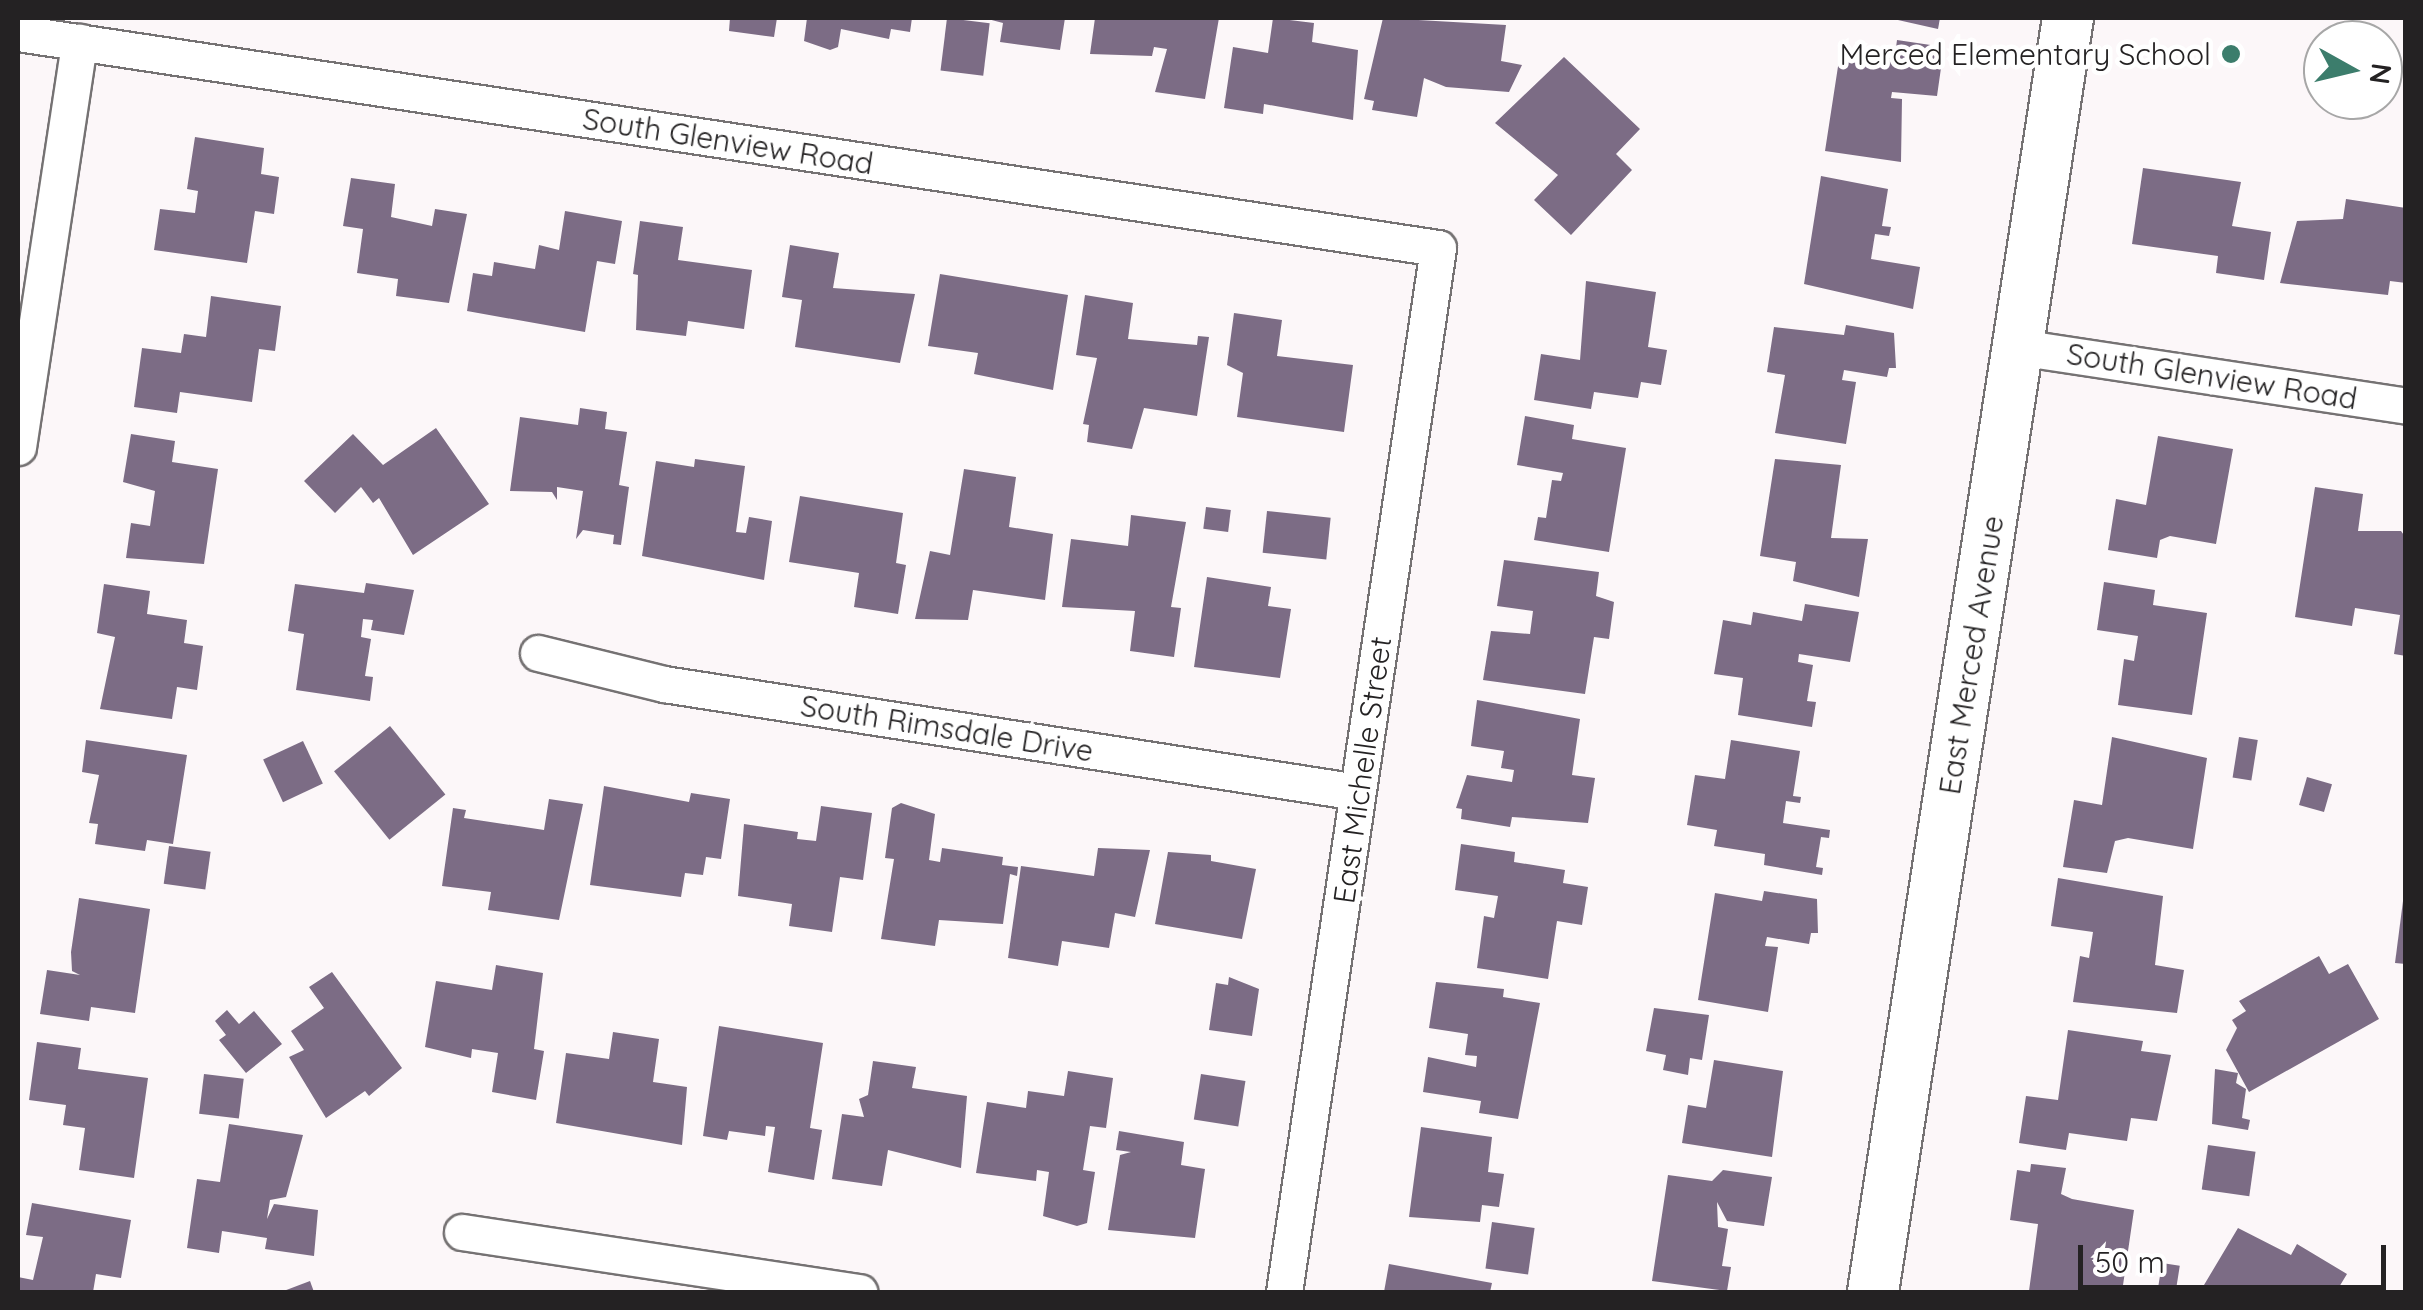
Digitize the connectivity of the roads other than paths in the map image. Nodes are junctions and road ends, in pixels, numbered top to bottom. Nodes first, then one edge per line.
1 (2068, 18) edge
2 (18, 34) edge
3 (78, 42) junction
4 (1438, 248) joint
5 (2018, 346) junction
6 (2406, 406) edge
7 (18, 447) edge
8 (538, 653) dead end
9 (1358, 792) junction
10 (462, 1232) dead end
11 (859, 1292) edge
12 (1284, 1292) edge
13 (1873, 1292) edge

1 - 5 street, East Merced Avenue
2 - 3 street, South Glenview Road
3 - 4 street, South Glenview Road
3 - 7 street
4 - 9 street, East Michelle Street
5 - 6 street, South Glenview Road
5 - 13 street, East Merced Avenue
8 - 9 street, South Rimsdale Drive
9 - 12 street, East Michelle Street
10 - 11 street

